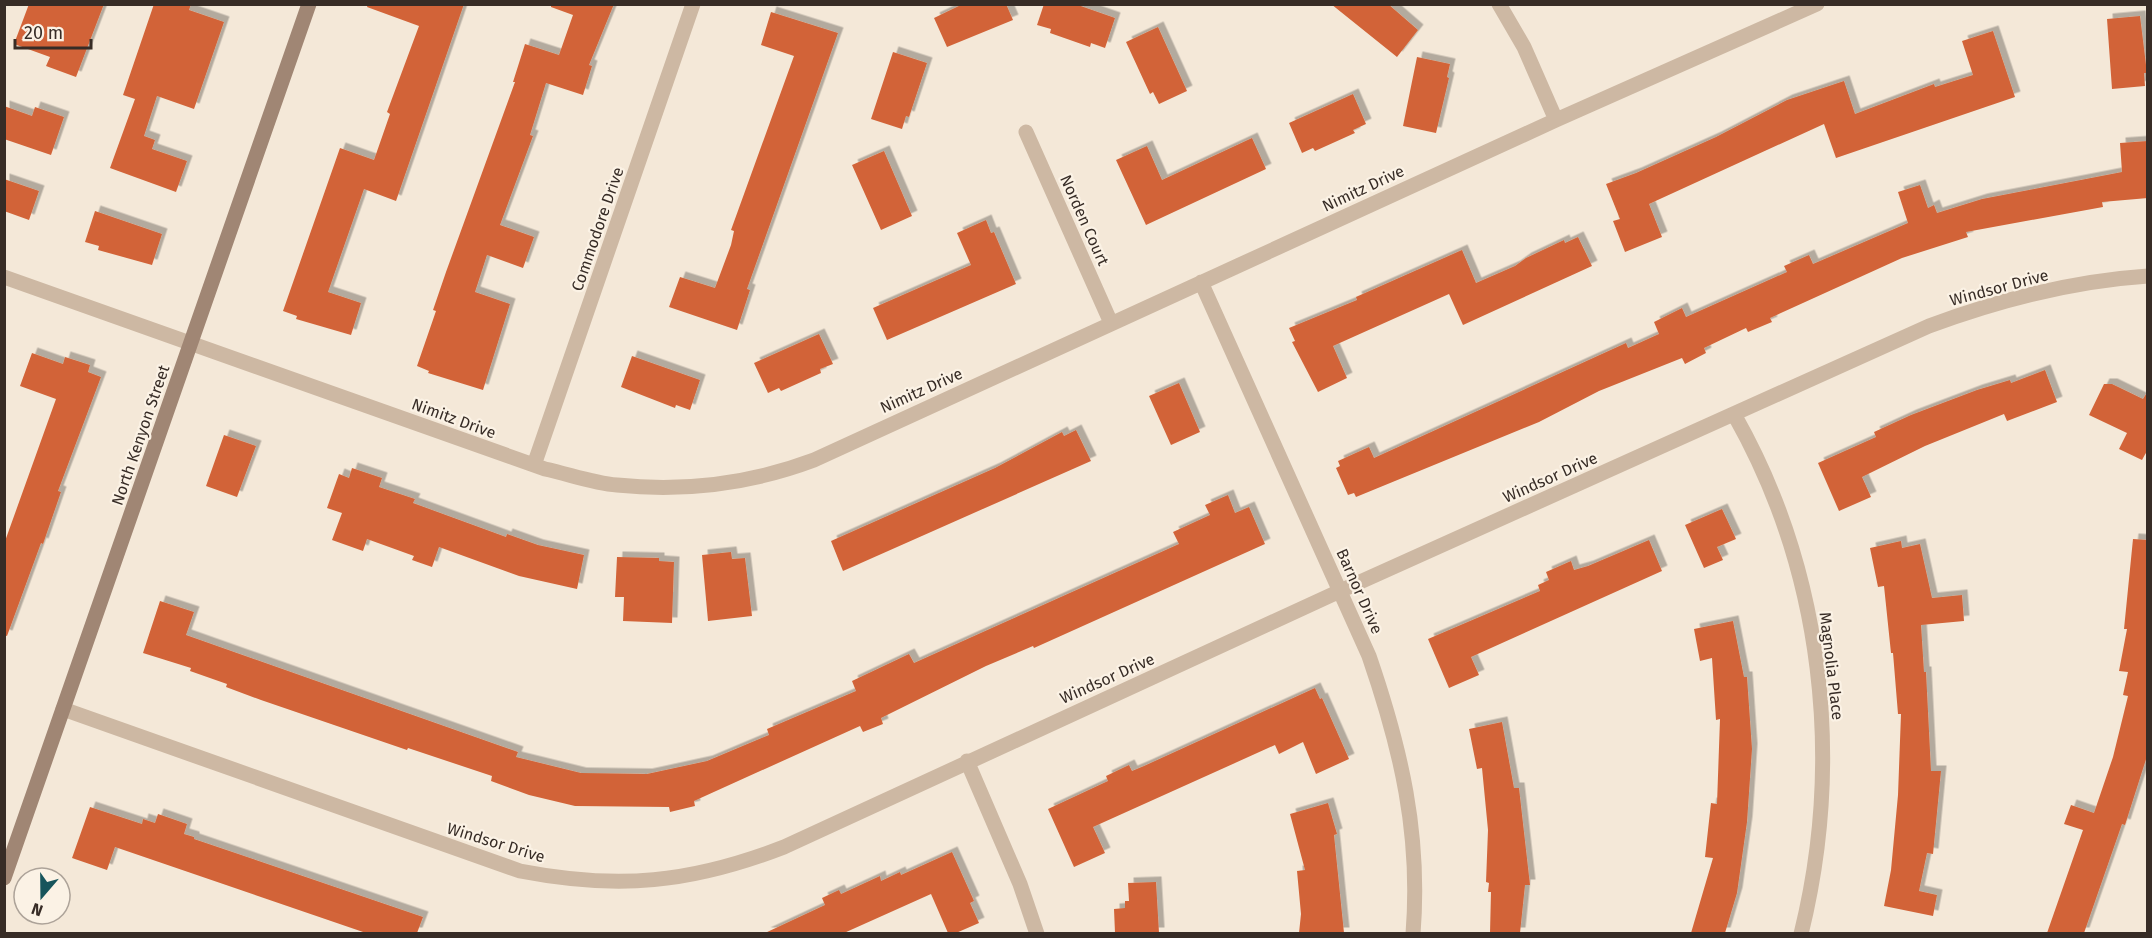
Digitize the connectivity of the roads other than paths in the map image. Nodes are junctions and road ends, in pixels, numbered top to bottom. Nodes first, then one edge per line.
1 (309, 4) edge
2 (693, 4) edge
3 (1499, 4) edge
4 (1817, 4) edge
5 (1556, 120) junction
6 (1026, 132) dead end
7 (2148, 276) edge
8 (4, 277) edge
9 (1201, 282) junction
10 (1111, 323) junction
11 (191, 342) junction
12 (1735, 416) junction
13 (534, 465) junction
14 (1340, 591) junction
15 (63, 709) junction
16 (967, 761) junction
17 (4, 878) edge
18 (1037, 933) edge
19 (1413, 933) edge
20 (1801, 933) edge

1 - 11 street, North Kenyon Street
2 - 13 street, Commodore Drive
3 - 5 street
4 - 5 street, Nimitz Drive
5 - 9 street, Nimitz Drive
6 - 10 street, Norden Court
7 - 12 street, Windsor Drive
8 - 11 street, Nimitz Drive
9 - 10 street, Nimitz Drive
9 - 14 street, Barnor Drive
10 - 13 street, Nimitz Drive
11 - 13 street, Nimitz Drive
11 - 15 street, North Kenyon Street
12 - 14 street, Windsor Drive
12 - 20 street, Magnolia Place
14 - 16 street, Windsor Drive
14 - 19 street, Barnor Drive
15 - 16 street, Windsor Drive
15 - 17 street, North Kenyon Street
16 - 18 street

